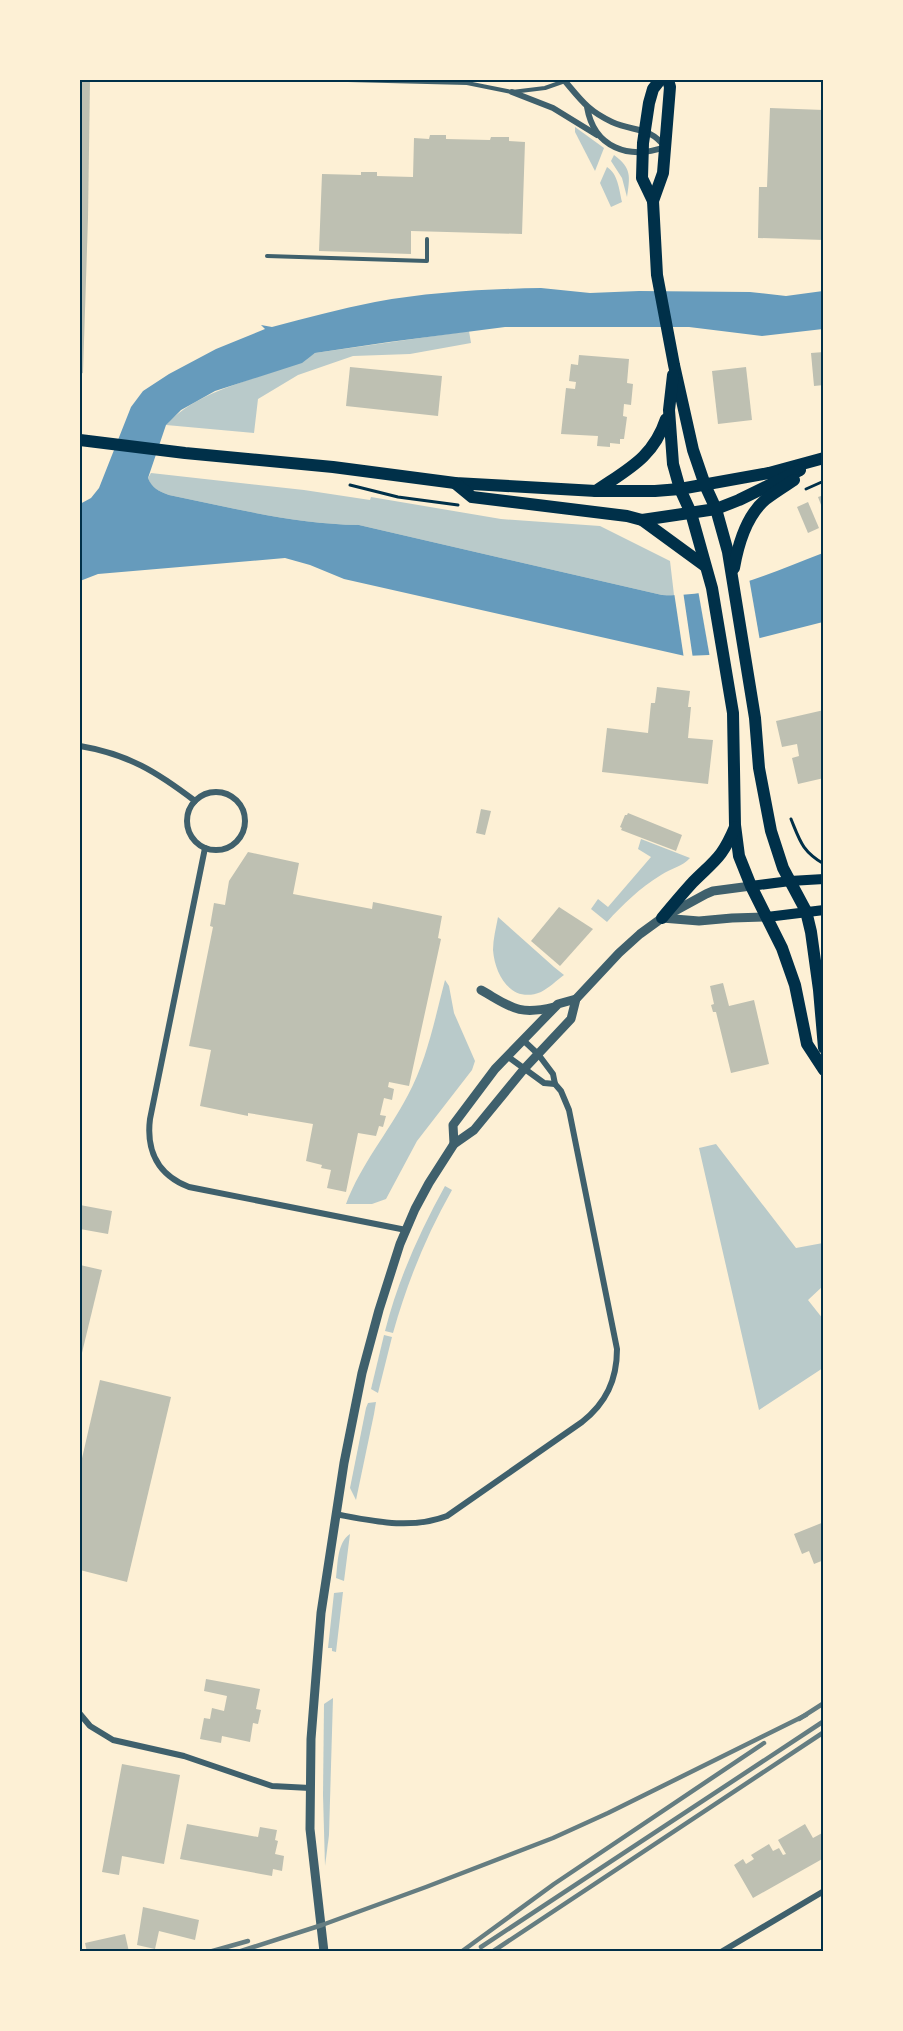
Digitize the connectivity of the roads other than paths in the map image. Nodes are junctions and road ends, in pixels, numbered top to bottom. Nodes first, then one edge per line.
1 (348, 80) edge
2 (567, 80) edge
3 (660, 80) edge
4 (668, 80) edge
5 (512, 92) junction
6 (586, 107) junction
7 (644, 131) junction
8 (600, 136) junction
9 (665, 147) junction
10 (643, 153) junction
11 (652, 201) junction
12 (427, 239) dead end
13 (267, 256) dead end
14 (674, 365) junction
15 (669, 410) junction
16 (84, 440) edge
17 (824, 459) edge
18 (454, 483) junction
19 (705, 485) junction
20 (680, 489) junction
21 (596, 491) junction
22 (716, 509) junction
23 (691, 513) junction
24 (642, 520) junction
25 (705, 566) junction
26 (732, 582) junction
27 (80, 746) edge
28 (195, 801) junction
29 (735, 825) junction
30 (205, 848) junction
31 (824, 879) edge
32 (789, 880) junction
33 (751, 886) junction
34 (824, 910) edge
35 (806, 911) junction
36 (767, 917) junction
37 (662, 918) junction
38 (821, 984) edge
39 (481, 990) dead end
40 (576, 999) junction
41 (555, 1007) junction
42 (523, 1040) junction
43 (824, 1048) edge
44 (538, 1054) junction
45 (507, 1056) junction
46 (524, 1069) junction
47 (824, 1070) edge
48 (555, 1084) junction
49 (454, 1144) junction
50 (406, 1230) junction
51 (335, 1515) junction
52 (80, 1714) edge
53 (310, 1788) junction
54 (824, 1891) edge
55 (324, 1952) edge
56 (721, 1952) edge

1 - 5 lane
2 - 5 lane
2 - 6 street
3 - 7 main road
4 - 9 main road
5 - 8 street
6 - 7 street
6 - 8 street
7 - 9 street
7 - 10 main road
8 - 10 street
9 - 10 street
9 - 11 main road
10 - 11 main road
11 - 14 main road
12 - 13 lane
14 - 15 main road
14 - 19 main road
15 - 20 main road
15 - 21 main road
16 - 18 main road
17 - 19 main road
17 - 22 main road
17 - 26 main road
18 - 21 main road
18 - 24 main road
19 - 20 main road
19 - 22 main road
20 - 21 main road
20 - 23 main road
22 - 23 main road
22 - 26 main road
23 - 24 main road
23 - 25 main road
24 - 25 main road
25 - 29 main road
26 - 32 main road
27 - 28 street
28 - 30 street
28 - 30 street
29 - 33 main road
29 - 37 main road
30 - 50 street
31 - 32 main road
32 - 33 main road
32 - 35 main road
33 - 36 main road
33 - 37 street
34 - 35 main road
35 - 36 main road
35 - 38 main road
36 - 37 street
36 - 47 main road
37 - 40 street
38 - 43 main road
39 - 41 street
40 - 41 street
40 - 44 street
41 - 42 street
42 - 44 street
42 - 45 street
44 - 46 street
44 - 48 street
45 - 46 street
45 - 49 street
46 - 48 street
46 - 49 street
48 - 51 street
49 - 50 street
50 - 51 street
51 - 53 street
52 - 53 street
53 - 55 street
54 - 56 street

